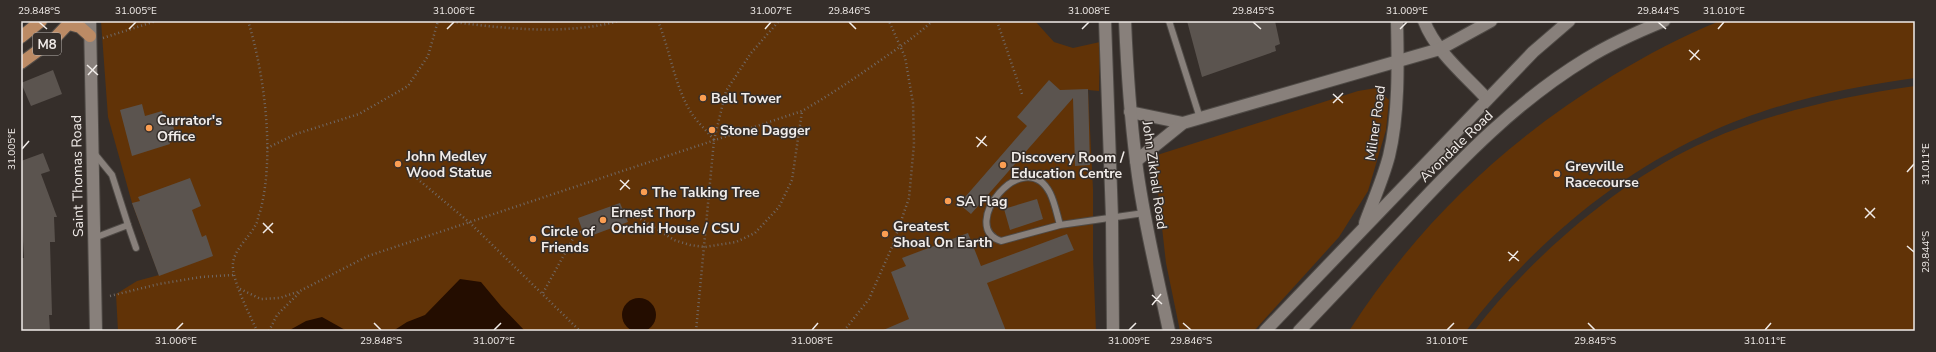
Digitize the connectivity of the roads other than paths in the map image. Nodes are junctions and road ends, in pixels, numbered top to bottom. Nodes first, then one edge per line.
1 (41, 21) edge
2 (90, 21) edge
3 (1105, 21) edge
4 (1125, 21) edge
5 (1169, 21) edge
6 (1397, 21) edge
7 (1424, 21) edge
8 (1491, 21) edge
9 (1569, 21) edge
10 (1664, 21) edge
11 (70, 23) edge
12 (90, 36) junction
13 (21, 37) edge
14 (1440, 49) junction
15 (1398, 62) junction
16 (21, 63) edge
17 (1487, 99) junction
18 (1130, 112) junction
19 (1200, 118) junction
20 (1183, 123) junction
21 (92, 150) junction
22 (1136, 161) junction
23 (1144, 213) junction
24 (1112, 218) junction
25 (128, 225) junction
26 (1060, 225) junction
27 (1364, 226) junction
28 (94, 238) junction
29 (136, 248) dead end
30 (96, 331) edge
31 (1113, 331) edge
32 (1169, 331) edge
33 (1265, 331) edge
34 (1299, 331) edge

1 - 13 main road, M8
2 - 12 street, Saint Thomas Road
3 - 24 street
4 - 18 street, John Zikhali Road
5 - 19 lane
6 - 15 street, Milner Road
7 - 14 street
8 - 14 street
9 - 17 street, Avondale Road
10 - 34 street, Avondale Road
11 - 12 main road
11 - 16 main road, M8
12 - 21 street, Saint Thomas Road
14 - 15 street
14 - 17 street
15 - 19 street
15 - 27 street, Milner Road
17 - 27 street, Avondale Road
18 - 20 street
18 - 22 street, John Zikhali Road
19 - 20 street
20 - 22 street
21 - 25 lane
21 - 28 street, Saint Thomas Road
22 - 23 street, John Zikhali Road
23 - 24 lane
23 - 32 street, John Zikhali Road
24 - 26 lane
24 - 31 street
25 - 28 lane
25 - 29 lane
26 - 26 lane
27 - 33 street, Avondale Road
28 - 30 street, Saint Thomas Road

